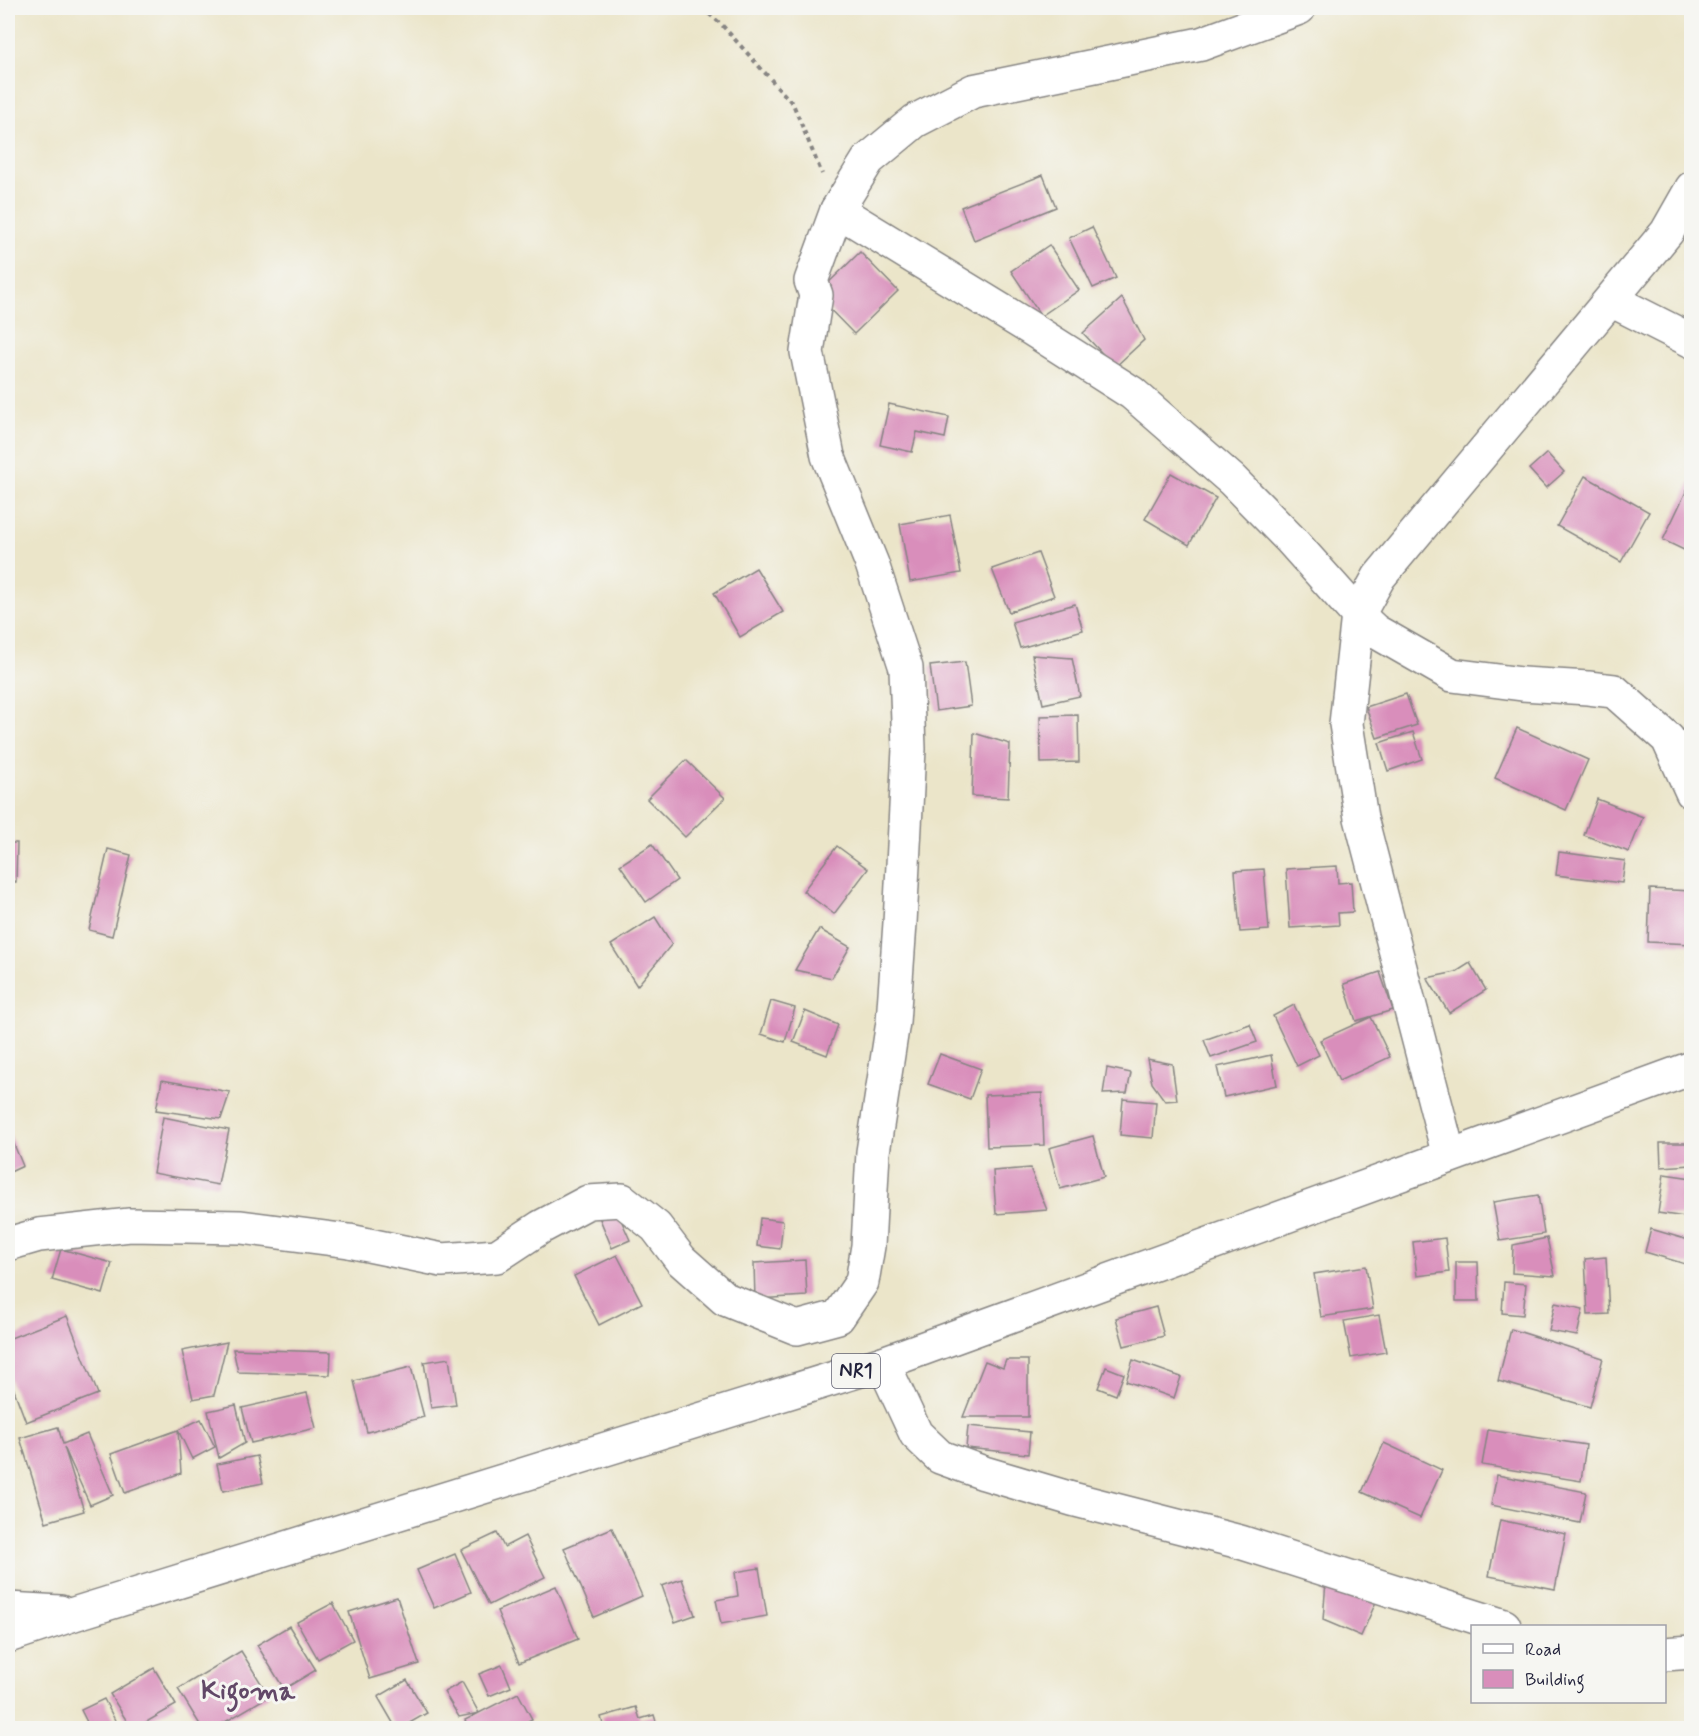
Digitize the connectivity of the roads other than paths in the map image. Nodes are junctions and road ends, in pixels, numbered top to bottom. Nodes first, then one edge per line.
1 (1299, 8) edge
2 (1692, 188) edge
3 (837, 210) junction
4 (1611, 300) junction
5 (1692, 341) edge
6 (1358, 615) junction
7 (1692, 792) edge
8 (1692, 1068) edge
9 (1449, 1156) junction
10 (8, 1244) edge
11 (883, 1363) junction
12 (8, 1609) edge
13 (77, 1613) junction
14 (1501, 1625) edge
15 (8, 1636) edge
16 (1692, 1652) edge
17 (1666, 1654) edge

1 - 3 main road
2 - 4 main road
3 - 6 main road
3 - 10 main road
4 - 5 main road
4 - 6 main road
6 - 7 main road
6 - 9 main road
8 - 9 main road, NR1
9 - 11 main road, NR1
11 - 13 main road, NR1
11 - 14 main road
12 - 13 main road
13 - 15 main road, NR1
16 - 17 main road

